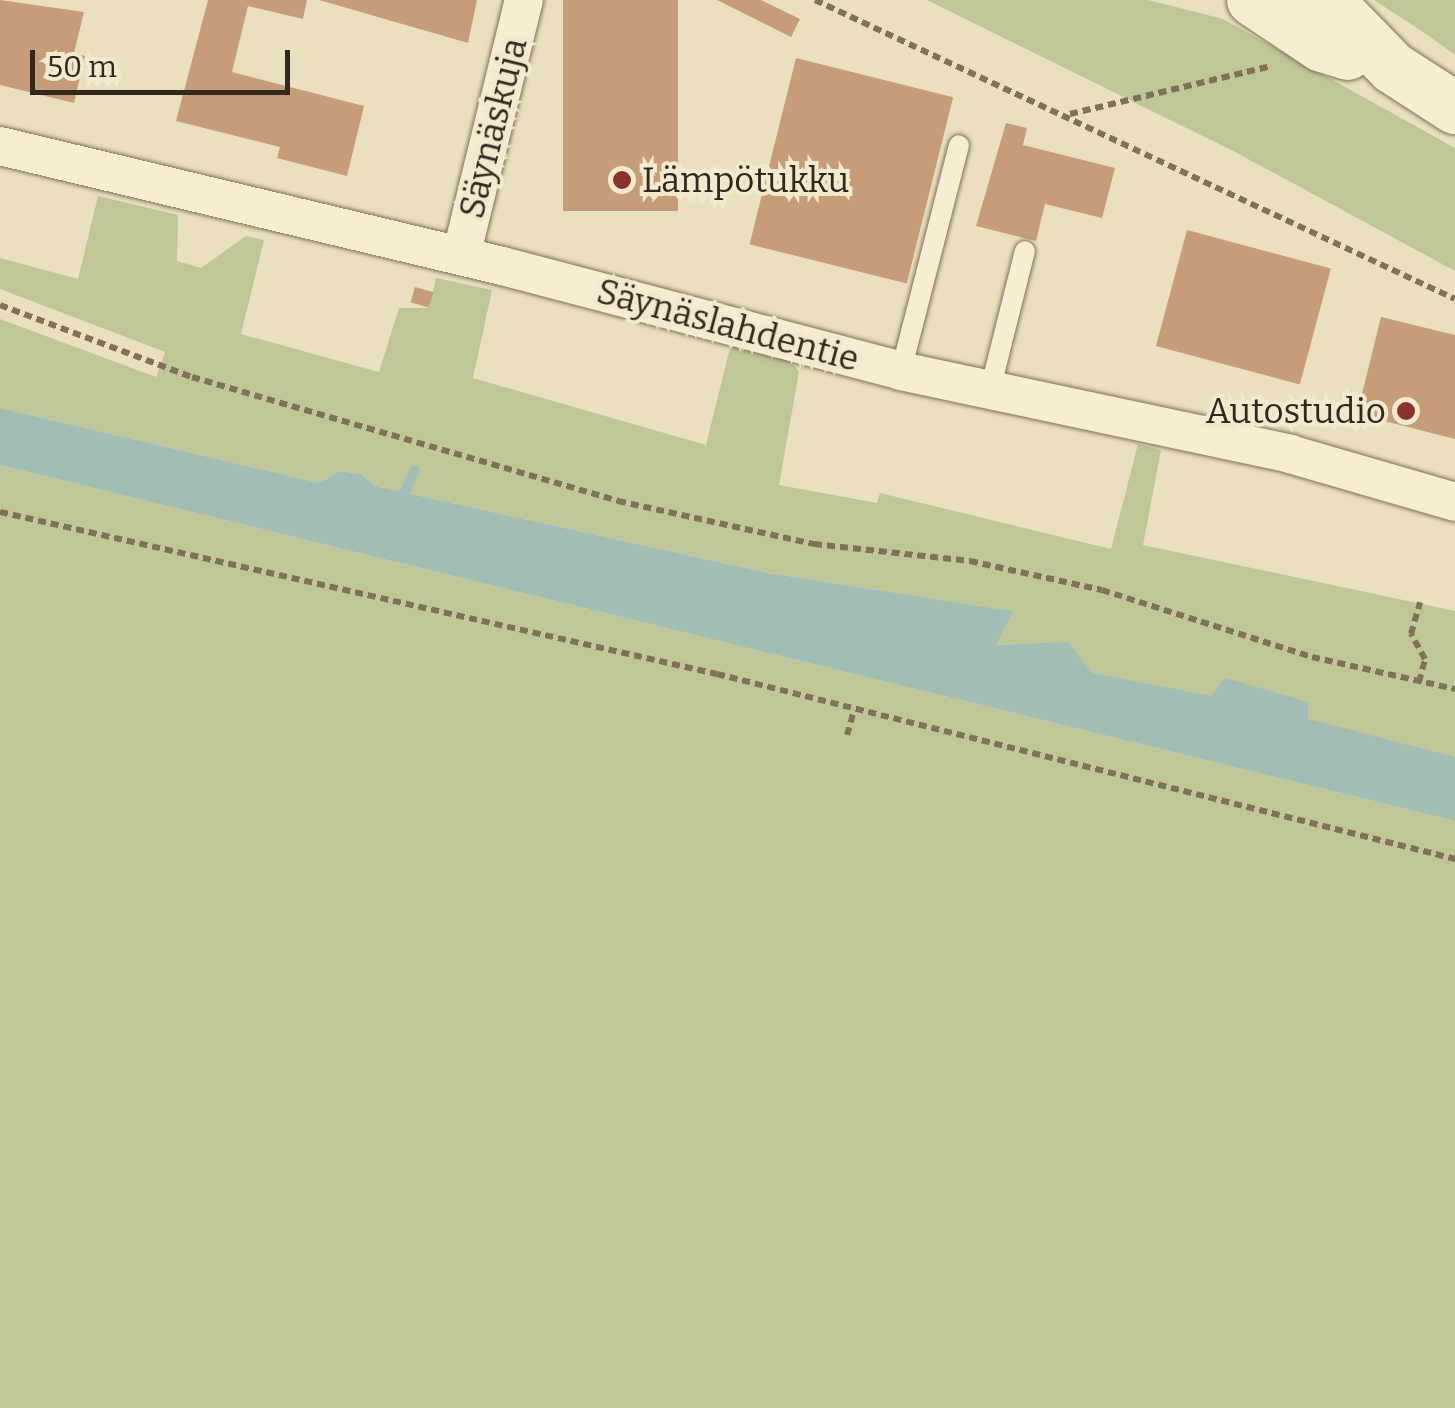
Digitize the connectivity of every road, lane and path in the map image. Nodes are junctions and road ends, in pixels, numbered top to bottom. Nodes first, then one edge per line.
1 (524, 0) edge
2 (815, 0) edge
3 (1253, 0) edge
4 (1314, 0) edge
5 (1286, 62) dead end
6 (1392, 68) junction
7 (1455, 108) edge
8 (1068, 115) junction
9 (959, 145) dead end
10 (0, 146) edge
11 (1025, 251) dead end
12 (461, 256) junction
13 (1455, 299) edge
14 (0, 305) edge
15 (901, 371) junction
16 (990, 390) junction
17 (1455, 502) edge
18 (0, 512) edge
19 (1420, 602) dead end
20 (1419, 682) junction
21 (1455, 689) edge
22 (854, 710) junction
23 (847, 735) dead end
24 (1455, 859) edge

1 - 12 street, Säynäskuja
2 - 8 path
3 - 6 main road
4 - 6 main road
5 - 8 path
6 - 7 main road
8 - 13 path
9 - 15 lane
10 - 12 street, Säynäslahdentie
11 - 16 lane
12 - 15 street, Säynäslahdentie
14 - 20 path
15 - 16 street, Säynäslahdentie
16 - 17 street, Säynäslahdentie
18 - 22 path
19 - 20 path
20 - 21 path
22 - 23 path
22 - 24 path

